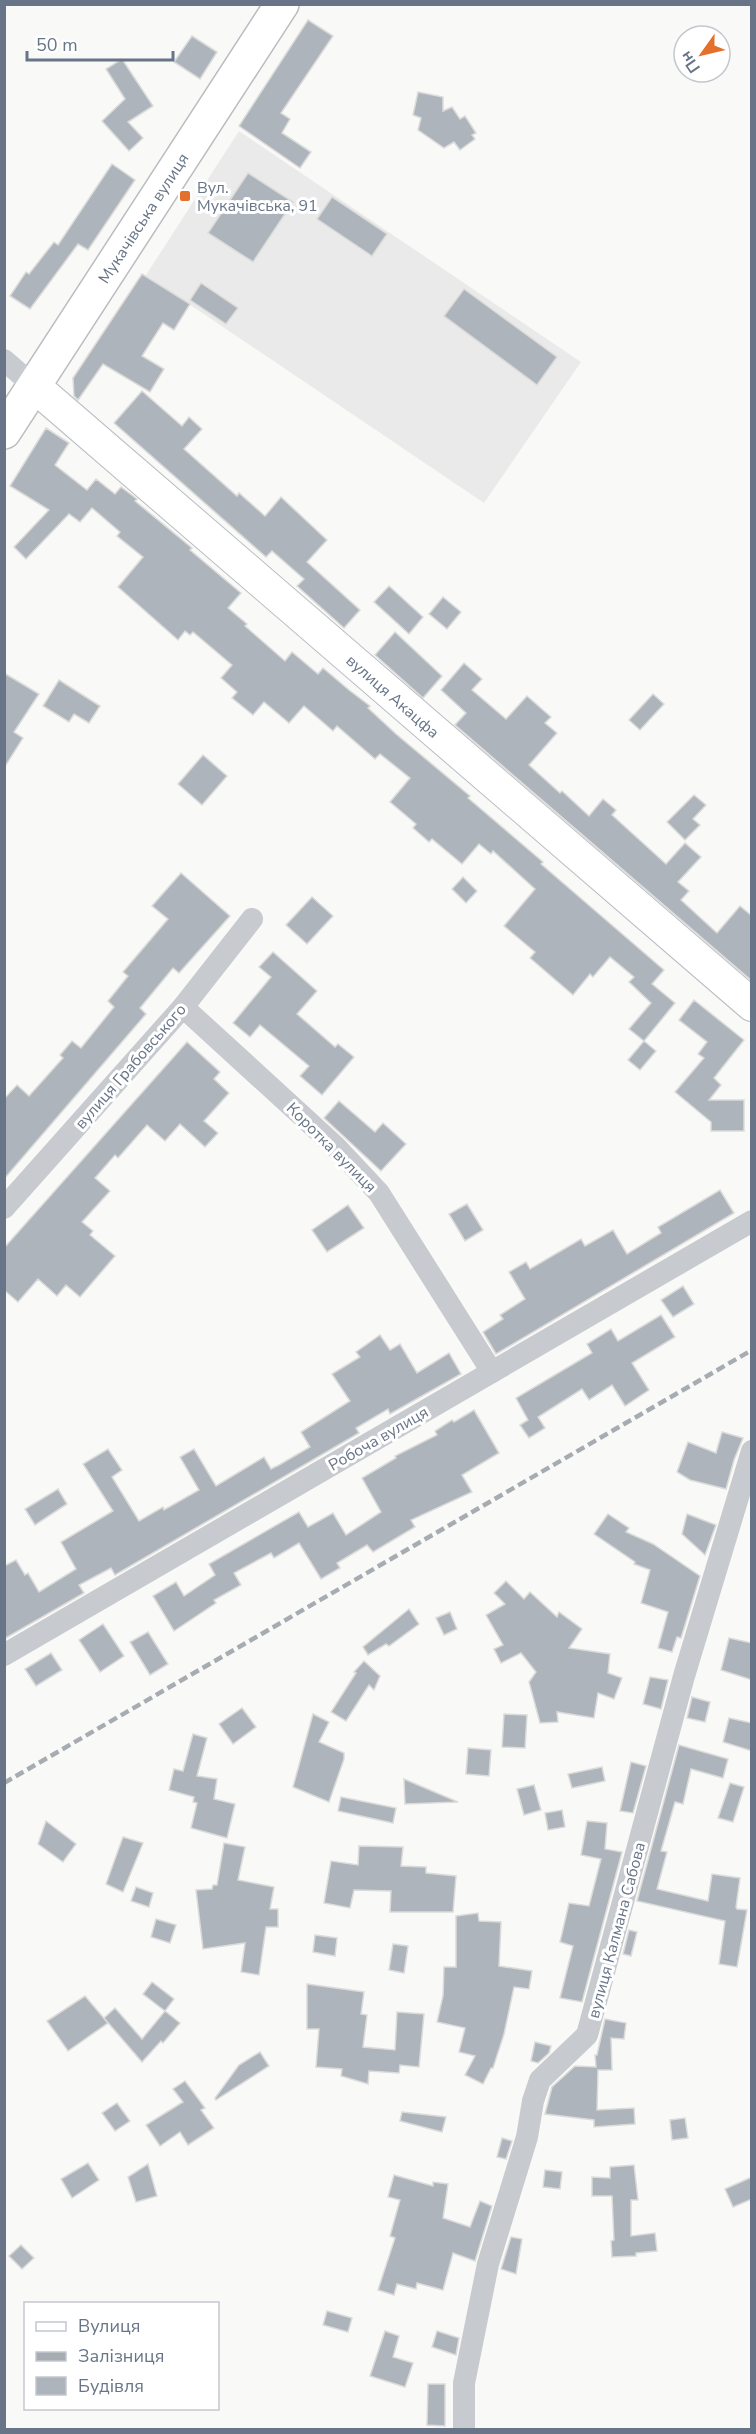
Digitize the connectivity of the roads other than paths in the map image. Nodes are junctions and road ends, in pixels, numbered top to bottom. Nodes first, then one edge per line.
1 (282, 4) edge
2 (4, 360) edge
3 (34, 386) junction
4 (4, 432) edge
5 (252, 919) dead end
6 (752, 1005) edge
7 (183, 1007) junction
8 (4, 1208) edge
9 (752, 1221) edge
10 (492, 1372) junction
11 (752, 1451) edge
12 (4, 1655) edge
13 (464, 2430) edge

1 - 3 highway, Мукачівська вулиця
2 - 3 street
3 - 4 highway, Мукачівська вулиця
3 - 6 street, вулиця Акацфа
5 - 7 street, вулиця Грабовського
7 - 8 street, вулиця Грабовського
7 - 10 street, Коротка вулиця
9 - 10 street, Робоча вулиця
10 - 12 street, Робоча вулиця
11 - 13 street, вулиця Калмана Сабова

